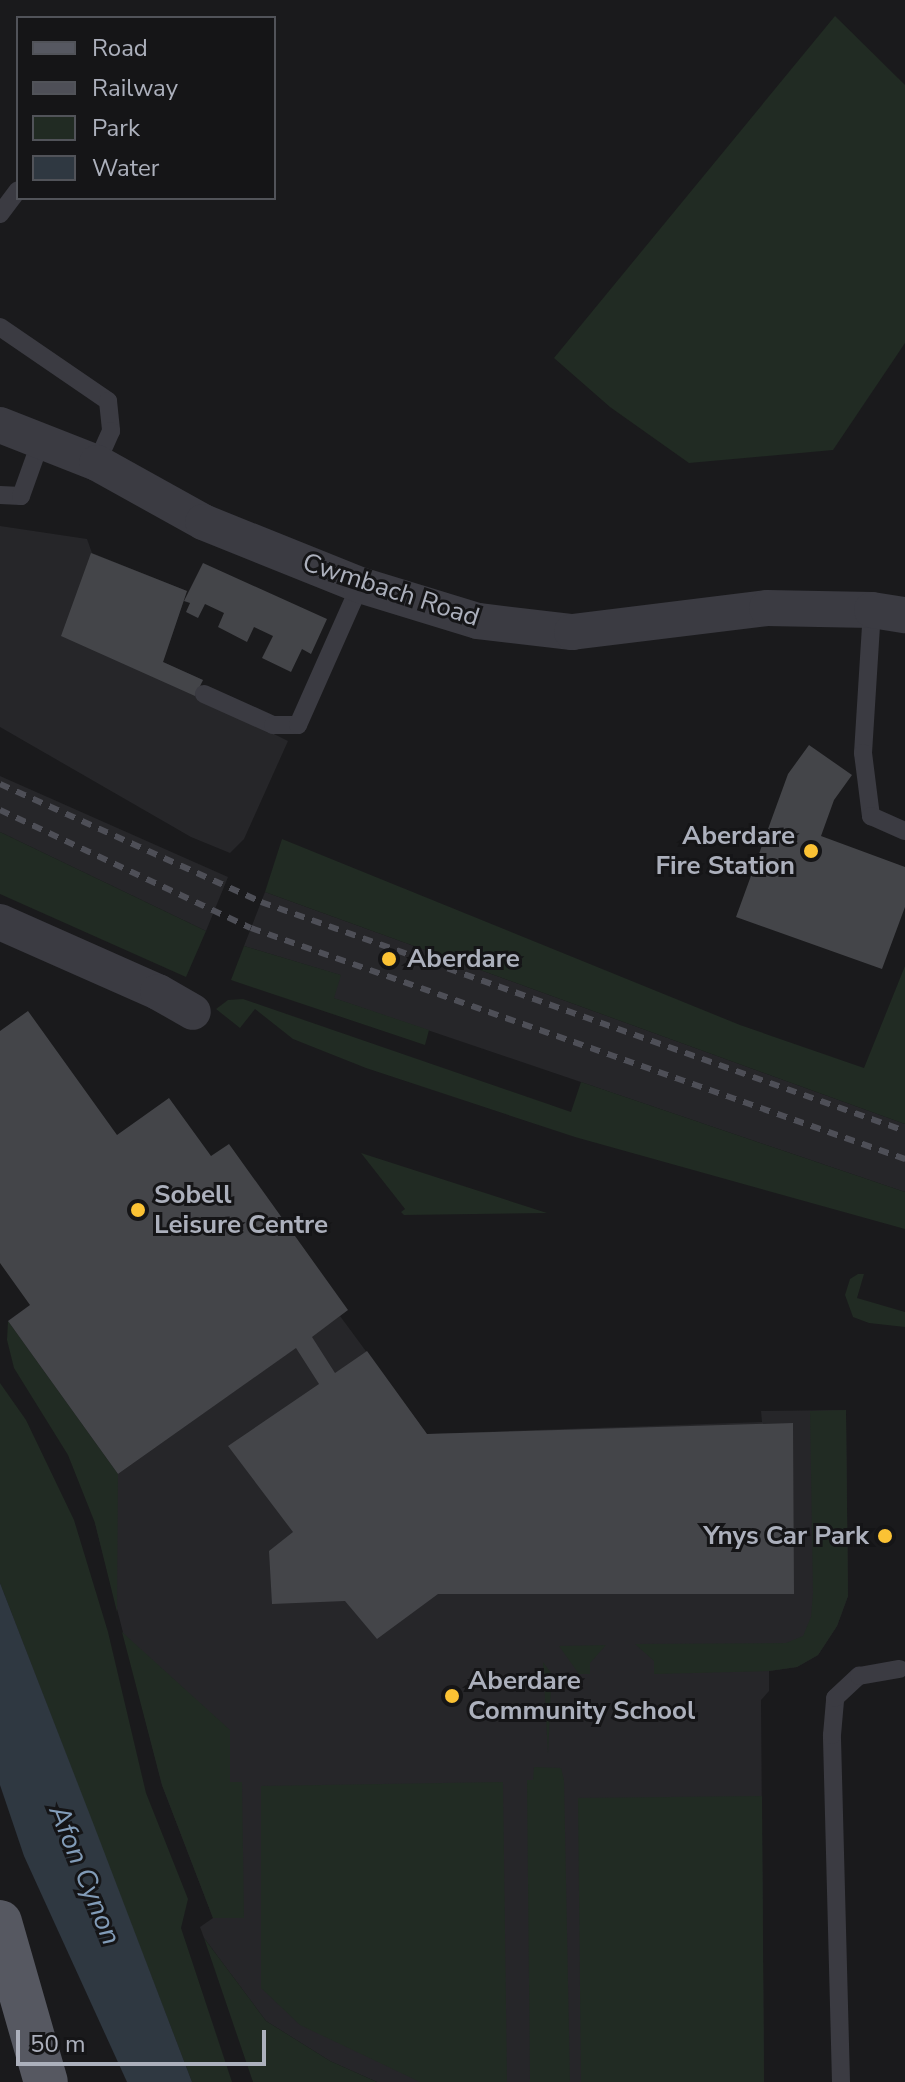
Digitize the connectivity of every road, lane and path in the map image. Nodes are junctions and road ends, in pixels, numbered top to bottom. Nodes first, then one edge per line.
1 (16, 193) edge
2 (0, 214) edge
3 (0, 327) edge
4 (0, 425) edge
5 (41, 440) junction
6 (97, 463) junction
7 (0, 495) edge
8 (360, 585) junction
9 (888, 612) edge
10 (204, 694) dead end
11 (905, 831) edge
12 (0, 922) edge
13 (193, 1012) dead end
14 (899, 1669) dead end
15 (0, 1922) edge
16 (46, 2082) edge
17 (841, 2082) edge

1 - 2 lane
3 - 6 lane
4 - 5 street, Cwmbach Road
5 - 6 street, Cwmbach Road
5 - 7 lane
6 - 8 street, Cwmbach Road
8 - 9 street, Cwmbach Road
8 - 10 lane
9 - 11 lane
12 - 13 street
14 - 17 lane
15 - 16 main road

